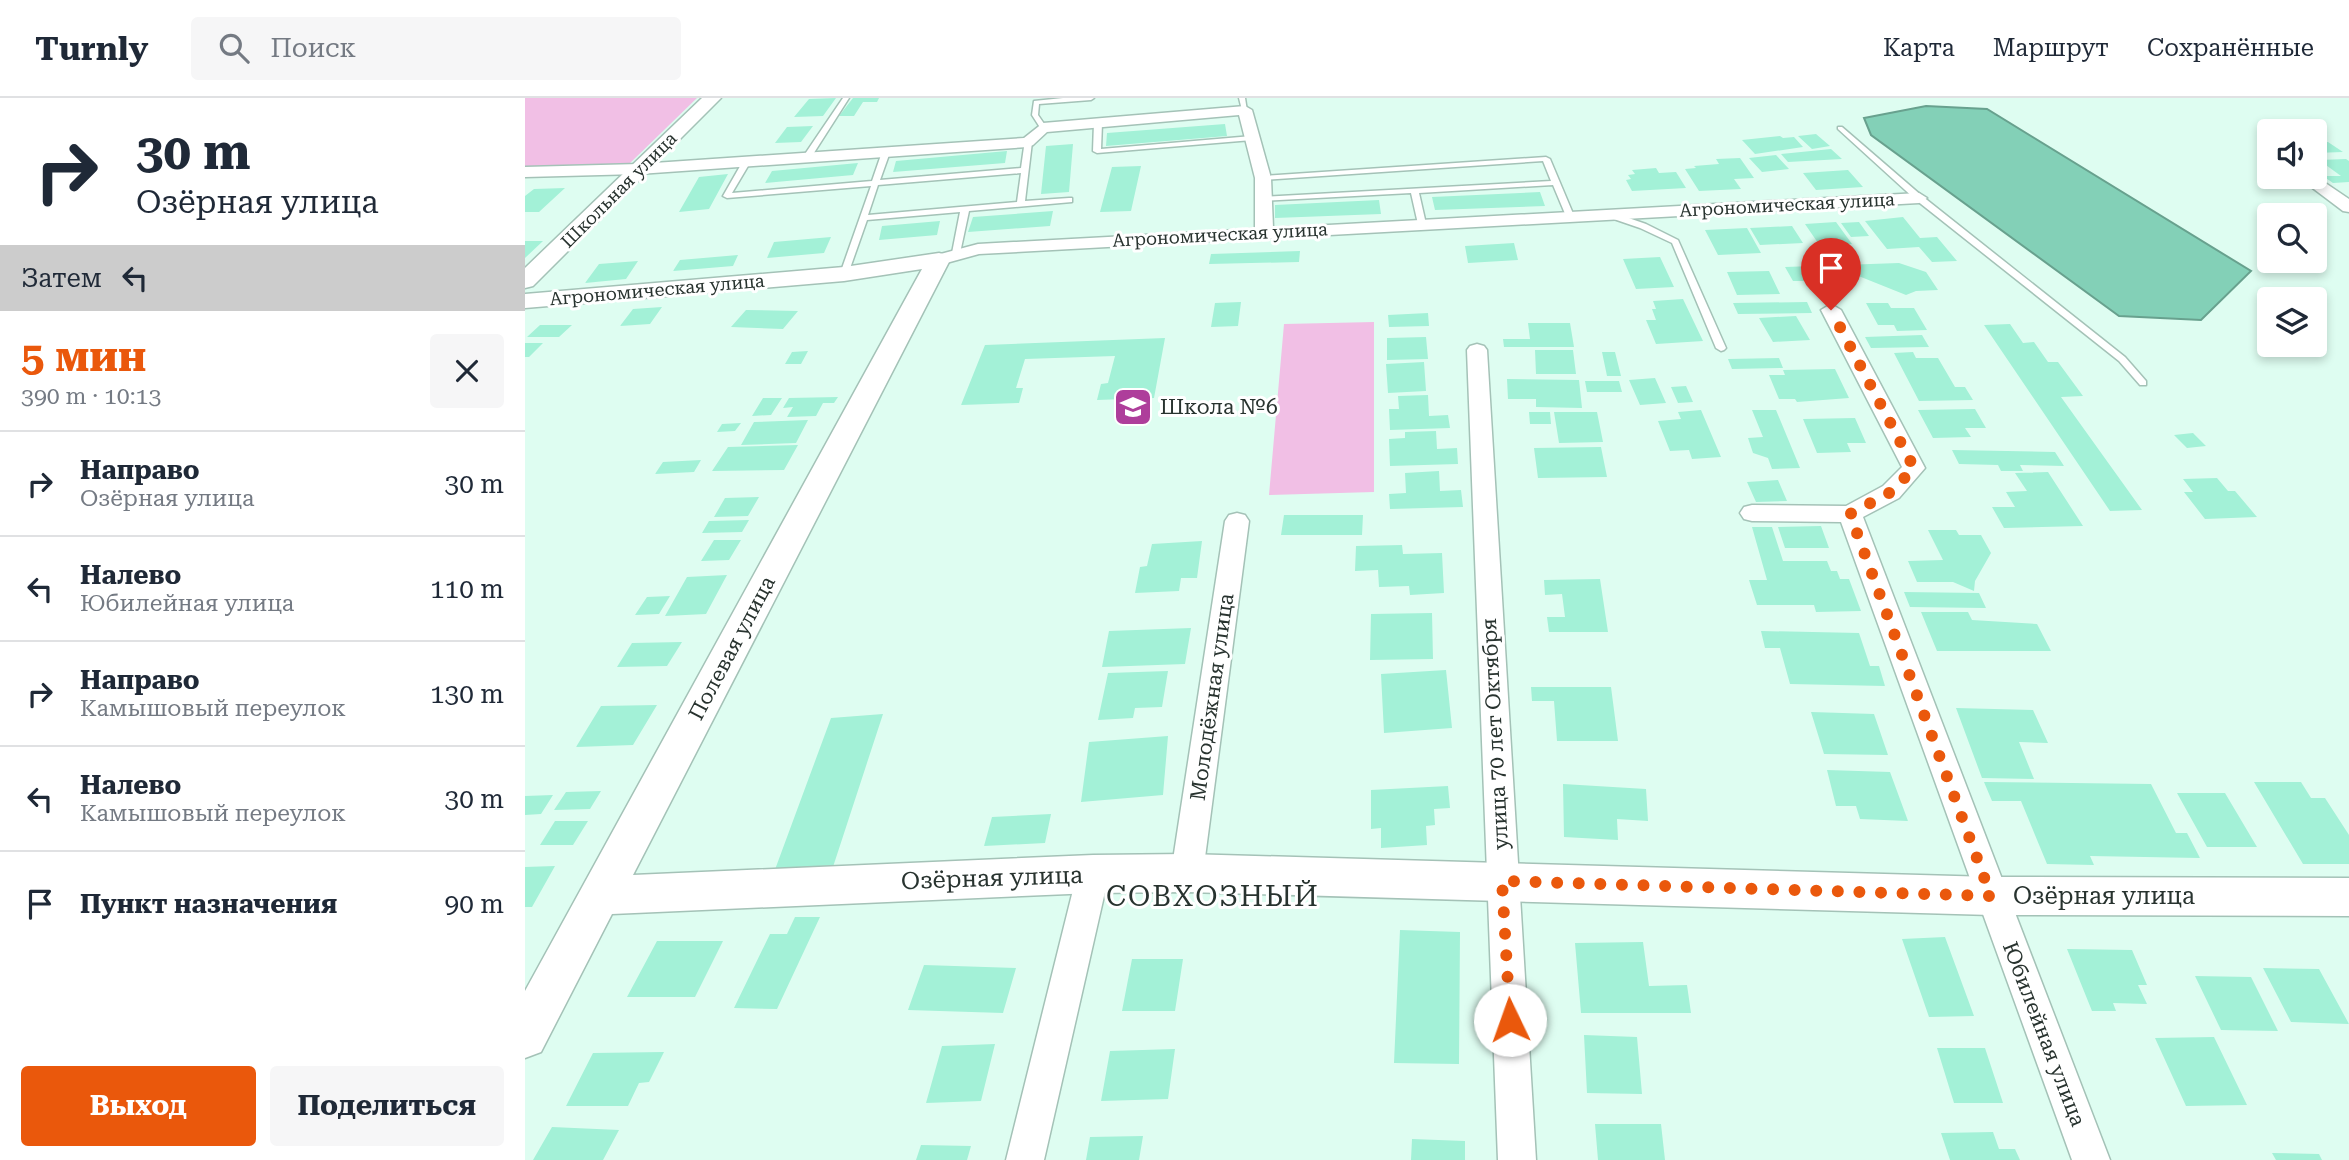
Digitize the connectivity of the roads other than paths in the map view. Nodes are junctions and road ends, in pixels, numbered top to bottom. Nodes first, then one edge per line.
1 (712, 98) edge
2 (846, 98) edge
3 (1091, 98) edge
4 (1243, 104) edge
5 (1098, 123) junction
6 (1043, 128) junction
7 (1840, 128) dead end
8 (1252, 138) junction
9 (1028, 142) junction
10 (886, 152) junction
11 (807, 157) junction
12 (747, 162) junction
13 (639, 169) junction
14 (1025, 170) junction
15 (525, 172) edge
16 (1263, 178) junction
17 (875, 183) junction
18 (1556, 183) junction
19 (2323, 189) edge
20 (1414, 190) junction
21 (1919, 198) junction
22 (1263, 199) junction
23 (1069, 200) dead end
24 (1021, 204) junction
25 (2349, 207) edge
26 (965, 209) junction
27 (1608, 214) junction
28 (1570, 216) junction
29 (863, 218) junction
30 (1422, 224) junction
31 (1264, 233) junction
32 (947, 257) junction
33 (844, 274) junction
34 (525, 281) edge
35 (525, 301) edge
36 (1831, 310) dead end
37 (1721, 348) dead end
38 (1477, 350) dead end
39 (2143, 383) dead end
40 (1752, 513) dead end
41 (1850, 514) junction
42 (1237, 521) dead end
43 (1187, 873) junction
44 (1093, 874) junction
45 (1502, 881) junction
46 (600, 895) junction
47 (1991, 896) junction
48 (2349, 898) edge
49 (525, 1036) edge
50 (1025, 1160) edge
51 (1517, 1160) edge
52 (2091, 1160) edge

1 - 13 street, Школьная улица
2 - 11 lane
3 - 6 lane
4 - 5 street
4 - 8 street
5 - 6 street
5 - 8 lane
6 - 9 street
7 - 21 lane
8 - 16 street
9 - 10 street
9 - 14 lane
10 - 11 street
10 - 17 lane
11 - 12 street
12 - 13 street
12 - 17 lane
13 - 15 street
13 - 34 street, Школьная улица
14 - 17 lane
14 - 24 lane
16 - 18 lane
16 - 22 street
17 - 29 lane
18 - 20 lane
18 - 28 lane
19 - 25 street
20 - 22 lane
20 - 30 lane
21 - 27 street, Агрономическая улица
21 - 39 lane
22 - 31 street
23 - 24 lane
24 - 26 lane
26 - 29 lane
26 - 32 lane
27 - 28 street, Агрономическая улица
27 - 37 lane
28 - 30 street, Агрономическая улица
29 - 33 lane
30 - 31 street, Агрономическая улица
31 - 32 street, Агрономическая улица
32 - 33 street, Агрономическая улица
32 - 46 street, Полевая улица
33 - 35 street, Агрономическая улица
36 - 41 street
38 - 45 street, улица 70 лет Октября
40 - 41 street
41 - 47 street, Юбилейная улица
42 - 43 street, Молодёжная улица
43 - 44 street, Озёрная улица
43 - 45 street, Озёрная улица
44 - 46 street, Озёрная улица
44 - 50 street
45 - 47 street, Озёрная улица
45 - 51 street, улица 70 лет Октября
46 - 49 street, Полевая улица
47 - 48 street, Озёрная улица
47 - 52 street, Юбилейная улица

